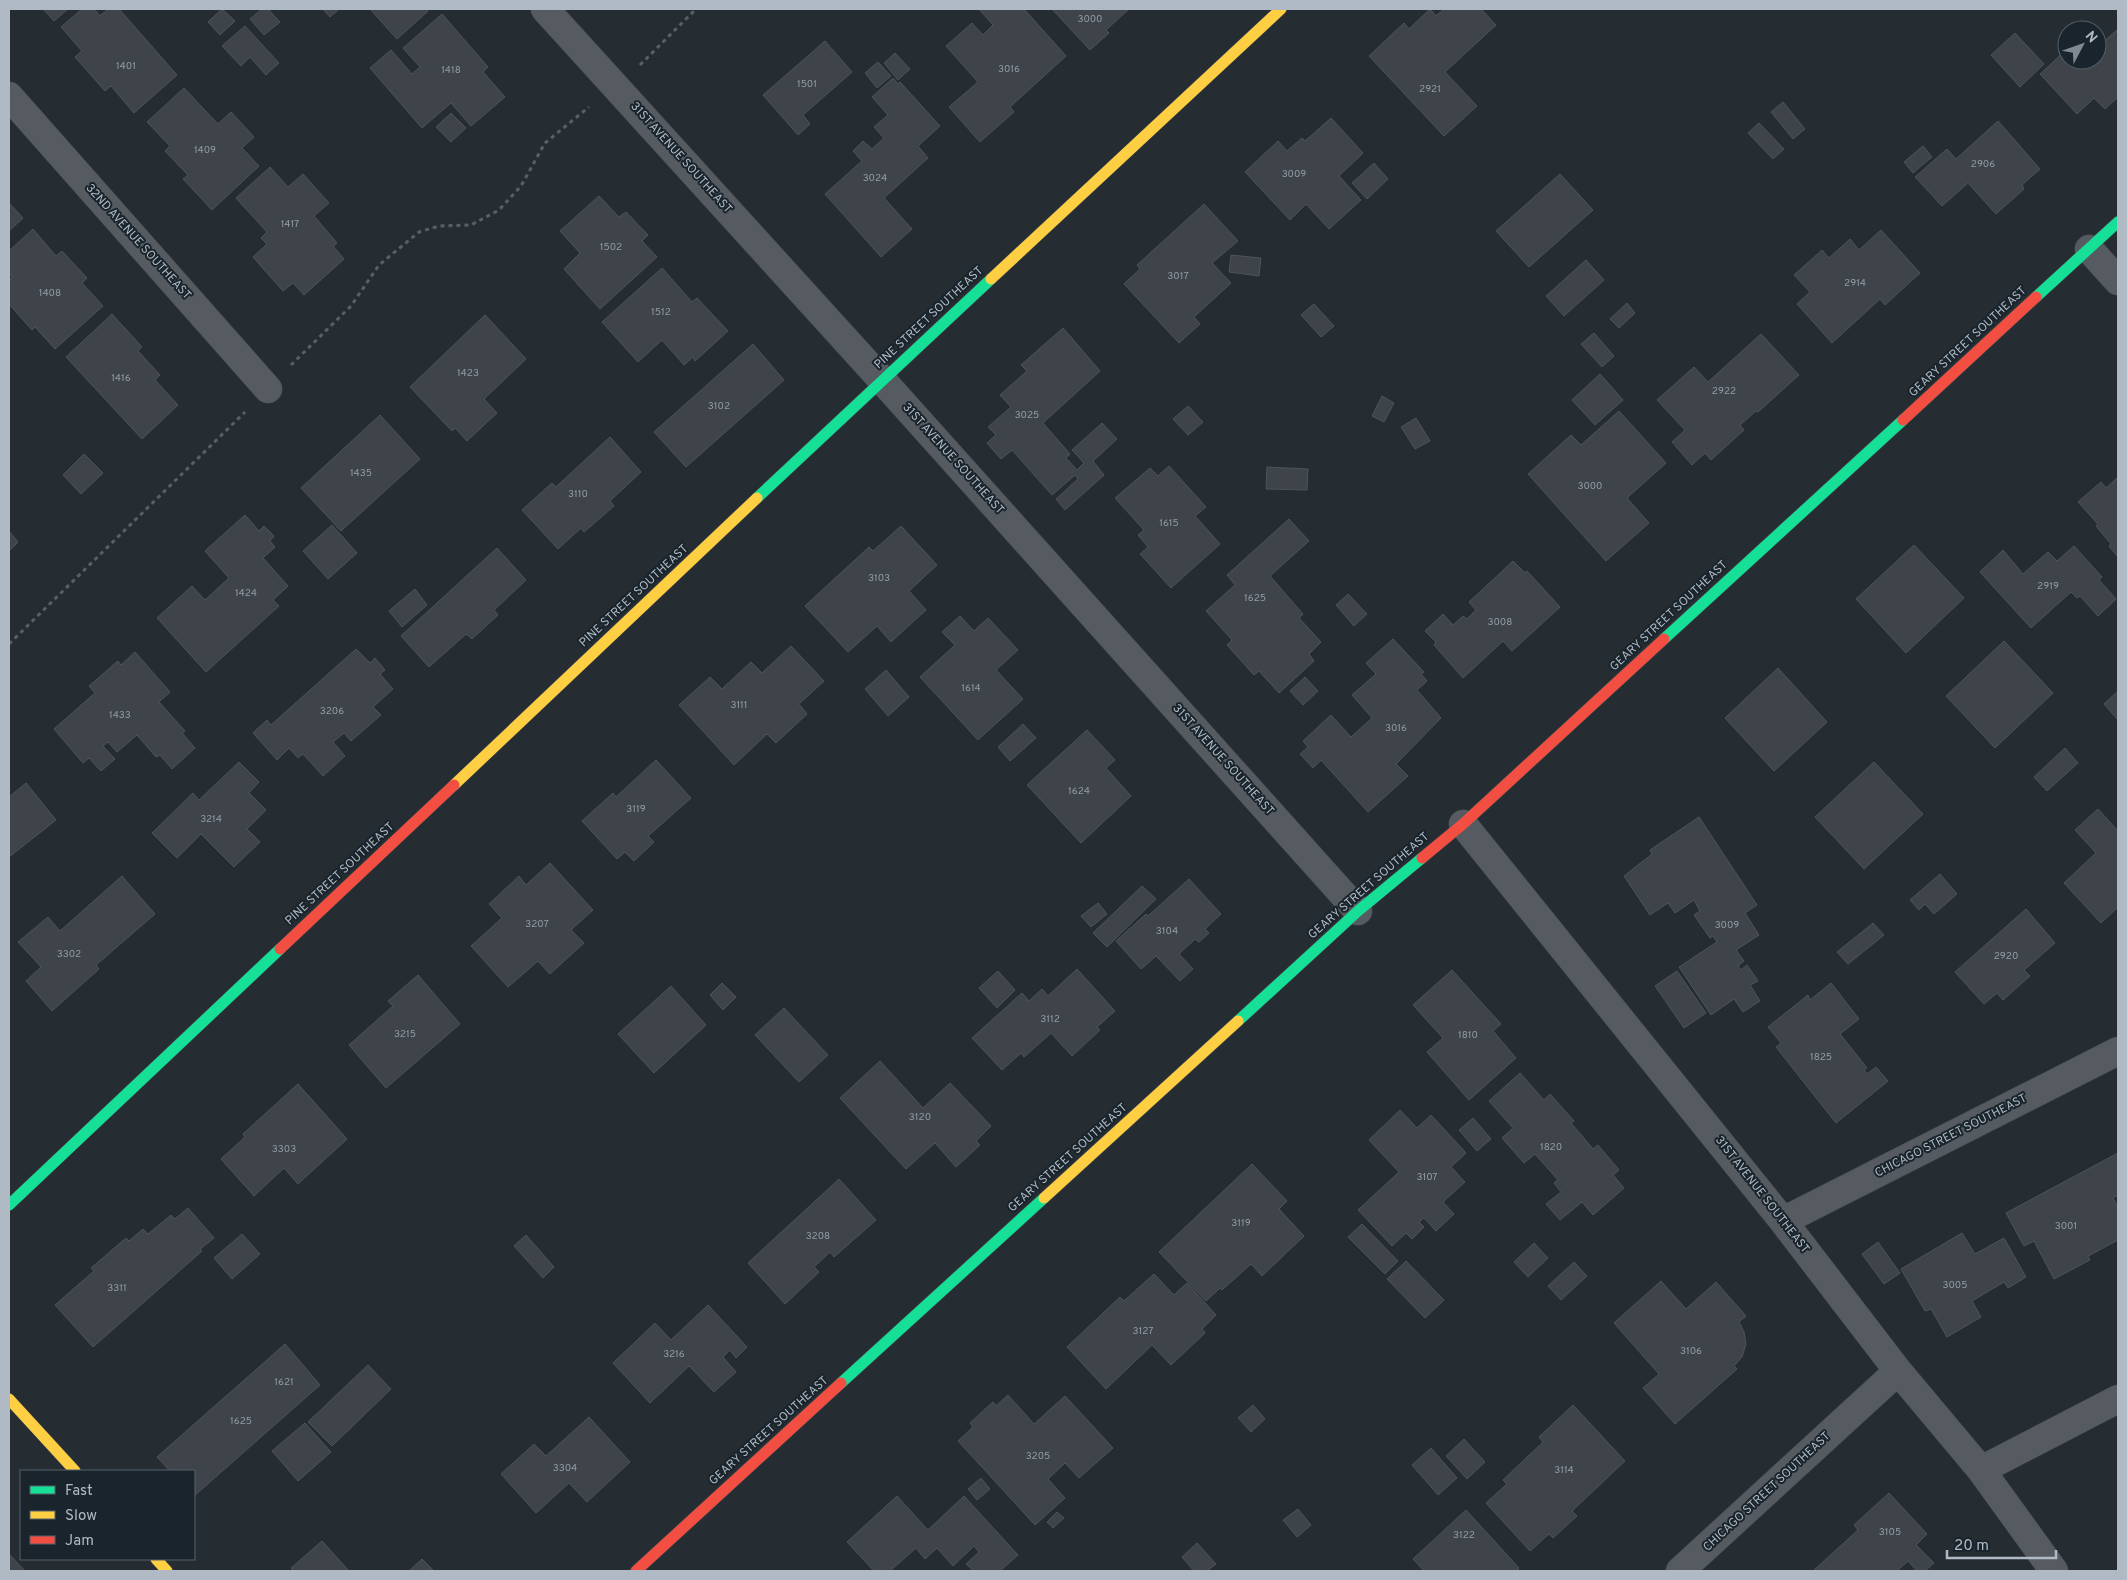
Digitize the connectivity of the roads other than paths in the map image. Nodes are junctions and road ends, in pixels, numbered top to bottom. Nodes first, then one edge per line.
1 (544, 9) edge
2 (1281, 9) edge
3 (9, 96) edge
4 (2118, 222) edge
5 (2089, 249) junction
6 (2118, 281) edge
7 (882, 380) junction
8 (268, 389) road end
9 (1463, 824) junction
10 (1358, 911) junction
11 (2118, 1051) edge
12 (9, 1205) edge
13 (1783, 1221) junction
14 (1898, 1371) junction
15 (9, 1399) edge
16 (2118, 1399) edge
17 (74, 1470) edge
18 (1981, 1470) junction
19 (157, 1560) edge
20 (167, 1571) edge
21 (636, 1571) edge
22 (1680, 1571) edge
23 (2054, 1571) edge

1 - 7 street, 31ST AVENUE SOUTHEAST
2 - 7 main road, PINE STREET SOUTHEAST
3 - 8 street, 32ND AVENUE SOUTHEAST
4 - 5 main road, GEARY STREET SOUTHEAST
5 - 6 street
5 - 9 main road, GEARY STREET SOUTHEAST
7 - 10 street, 31ST AVENUE SOUTHEAST
7 - 12 main road, PINE STREET SOUTHEAST
9 - 10 main road, GEARY STREET SOUTHEAST
9 - 13 street, 31ST AVENUE SOUTHEAST
10 - 21 main road, GEARY STREET SOUTHEAST
11 - 13 street, CHICAGO STREET SOUTHEAST
13 - 14 street, 31ST AVENUE SOUTHEAST
14 - 18 street, 31ST AVENUE SOUTHEAST
14 - 22 street, CHICAGO STREET SOUTHEAST
15 - 17 main road
16 - 18 street
18 - 23 street, 31ST AVENUE SOUTHEAST
19 - 20 main road

